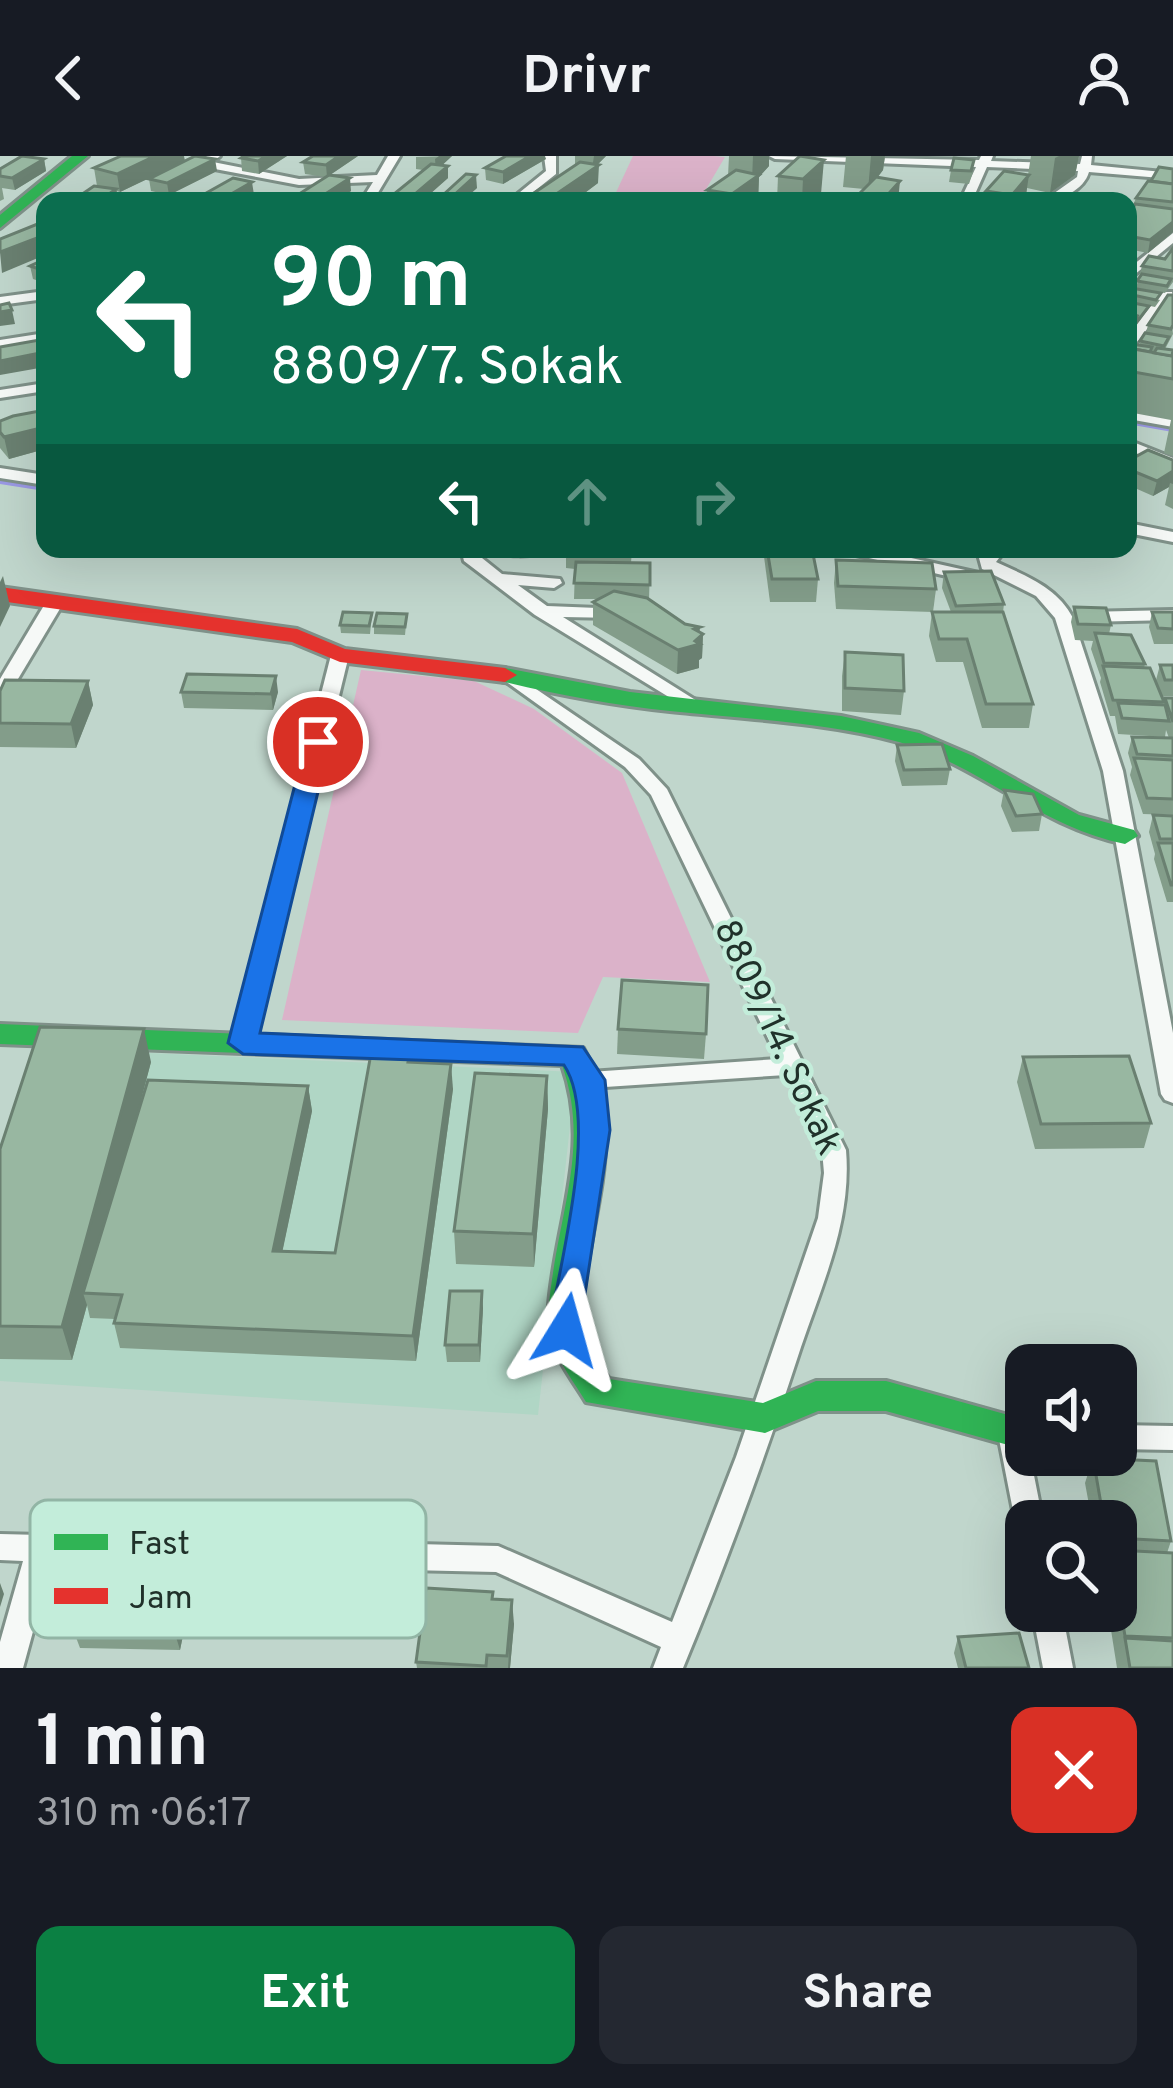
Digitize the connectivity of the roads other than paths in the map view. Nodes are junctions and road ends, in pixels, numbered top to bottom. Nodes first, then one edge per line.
1 (81, 156) edge
2 (111, 156) edge
3 (214, 156) edge
4 (394, 156) edge
5 (550, 156) edge
6 (775, 156) edge
7 (795, 157) edge
8 (988, 159) edge
9 (1086, 162) edge
10 (892, 163) edge
11 (1173, 176) edge
12 (381, 178) junction
13 (37, 192) edge
14 (66, 192) edge
15 (372, 192) edge
16 (527, 192) edge
17 (971, 192) edge
18 (1062, 192) edge
19 (36, 193) edge
20 (36, 215) edge
21 (0, 223) edge
22 (1173, 237) edge
23 (0, 240) edge
24 (1137, 269) edge
25 (1137, 290) edge
26 (1170, 295) edge
27 (36, 296) edge
28 (0, 301) edge
29 (1137, 334) edge
30 (36, 338) edge
31 (0, 344) edge
32 (36, 388) edge
33 (0, 394) edge
34 (1137, 417) edge
35 (1173, 423) edge
36 (1137, 450) edge
37 (1173, 463) edge
38 (36, 465) edge
39 (6, 474) edge
40 (36, 479) edge
41 (1137, 527) edge
42 (1171, 536) edge
43 (470, 558) edge
44 (886, 558) edge
45 (988, 558) edge
46 (497, 580) junction
47 (554, 583) dead end
48 (0, 594) edge
49 (1047, 597) junction
50 (55, 602) junction
51 (541, 611) junction
52 (623, 613) edge
53 (1173, 615) edge
54 (1064, 618) junction
55 (340, 655) junction
56 (514, 679) junction
57 (0, 694) edge
58 (696, 706) junction
59 (1125, 836) junction
60 (0, 1034) edge
61 (243, 1043) junction
62 (792, 1066) junction
63 (590, 1080) junction
64 (1172, 1085) edge
65 (765, 1418) junction
66 (1005, 1430) edge
67 (1137, 1437) edge
68 (1173, 1438) edge
69 (0, 1547) edge
70 (30, 1549) edge
71 (426, 1558) edge
72 (30, 1589) edge
73 (1051, 1632) edge
74 (674, 1654) edge
75 (8, 1668) edge
76 (1058, 1668) edge

1 - 13 street
2 - 14 street
3 - 12 street
4 - 12 street
5 - 16 street
6 - 7 street
7 - 10 street
8 - 9 street
8 - 10 street
8 - 17 street
9 - 11 street
9 - 18 street
12 - 15 street
19 - 21 street
20 - 23 street
22 - 24 street
25 - 26 street
26 - 29 street
27 - 28 street
30 - 31 street
32 - 33 street
34 - 35 street
36 - 37 street
38 - 39 street
39 - 40 street
41 - 42 street
43 - 46 street
44 - 49 street
45 - 49 street
46 - 47 street
46 - 51 street
48 - 50 street
49 - 54 street
50 - 55 street
50 - 57 street
51 - 52 street
51 - 58 street
53 - 54 street
54 - 59 street
55 - 56 street
55 - 61 street
56 - 58 street
56 - 62 street, 8809/14. Sokak
58 - 59 street
59 - 64 street
60 - 61 street
61 - 63 street
62 - 63 street
62 - 65 street, 8809/14. Sokak
63 - 65 street
65 - 66 street
65 - 74 street, 8809/14. Sokak
67 - 68 street
69 - 70 street
71 - 74 street
72 - 75 street
73 - 76 street

